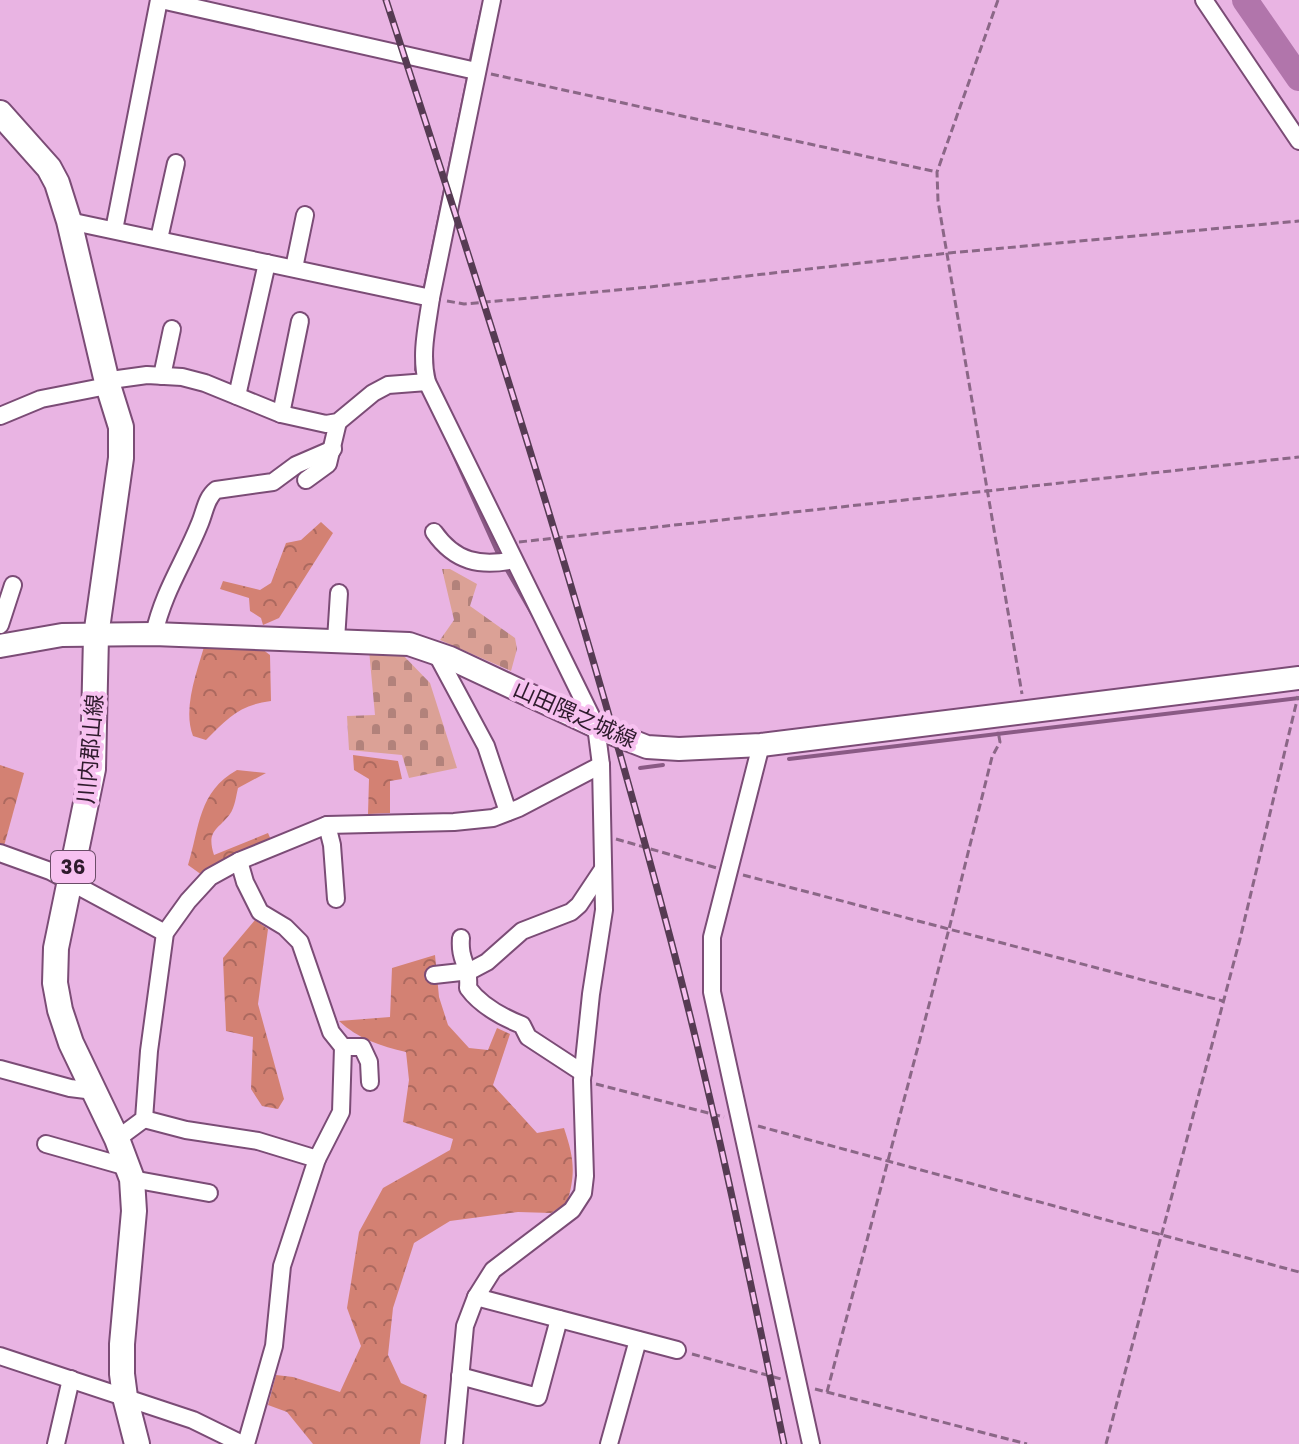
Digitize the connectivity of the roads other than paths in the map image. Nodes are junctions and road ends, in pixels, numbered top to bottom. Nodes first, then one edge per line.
1 (160, 0) edge
2 (492, 0) edge
3 (1204, 0) edge
4 (472, 70) junction
5 (0, 113) edge
6 (1299, 141) edge
7 (176, 163) dead end
8 (305, 215) dead end
9 (69, 221) junction
10 (114, 230) junction
11 (159, 239) junction
12 (267, 263) junction
13 (294, 268) junction
14 (426, 297) junction
15 (300, 321) dead end
16 (172, 329) dead end
17 (162, 376) junction
18 (107, 382) junction
19 (427, 382) junction
20 (237, 396) junction
21 (281, 414) junction
22 (0, 416) edge
23 (338, 422) junction
24 (333, 449) junction
25 (306, 480) dead end
26 (434, 532) dead end
27 (506, 562) junction
28 (13, 585) dead end
29 (339, 593) dead end
30 (0, 625) edge
31 (154, 634) junction
32 (96, 636) junction
33 (336, 640) junction
34 (0, 646) edge
35 (436, 653) junction
36 (1298, 685) edge
37 (596, 726) junction
38 (761, 745) junction
39 (601, 765) junction
40 (508, 812) junction
41 (327, 825) junction
42 (0, 853) edge
43 (239, 861) junction
44 (603, 869) junction
45 (70, 883) junction
46 (336, 899) dead end
47 (165, 933) junction
48 (461, 938) dead end
49 (470, 971) junction
50 (434, 975) dead end
51 (343, 1047) junction
52 (1, 1073) edge
53 (582, 1076) junction
54 (370, 1082) dead end
55 (94, 1091) junction
56 (144, 1119) junction
57 (117, 1139) junction
58 (46, 1144) dead end
59 (317, 1159) junction
60 (130, 1173) junction
61 (209, 1193) dead end
62 (476, 1297) junction
63 (559, 1319) junction
64 (638, 1340) junction
65 (677, 1350) road end
66 (0, 1356) edge
67 (460, 1376) junction
68 (71, 1379) junction
69 (125, 1397) junction
70 (56, 1444) edge
71 (137, 1444) edge
72 (244, 1444) edge
73 (454, 1444) edge
74 (609, 1444) edge
75 (811, 1444) edge

1 - 4 street
1 - 10 street
2 - 4 street
3 - 6 street
4 - 14 street
5 - 9 main road, 川内郡山線 / 36
7 - 11 street
8 - 13 street
9 - 10 street
9 - 18 main road, 川内郡山線 / 36
10 - 11 street
11 - 12 street
12 - 13 street
12 - 20 street
13 - 14 street
14 - 19 street
15 - 21 street
16 - 17 street
17 - 18 street
17 - 20 street
18 - 22 street
18 - 32 main road, 川内郡山線 / 36
19 - 23 street
19 - 27 street
20 - 21 street
21 - 23 street
23 - 24 street
24 - 25 street
24 - 31 street
26 - 27 street
27 - 37 street
28 - 30 street
29 - 33 street
31 - 32 main road, 山田隈之城線
31 - 33 main road, 山田隈之城線
32 - 34 main road, 山田隈之城線
32 - 45 main road, 川内郡山線 / 36
33 - 35 main road, 山田隈之城線
35 - 37 main road, 山田隈之城線
35 - 40 street
36 - 38 main road, 山田隈之城線
37 - 38 main road, 山田隈之城線
37 - 39 street
38 - 75 street
39 - 40 street
39 - 44 street
40 - 41 street
41 - 43 street
41 - 46 street
42 - 45 street
43 - 47 street
43 - 51 street
44 - 49 street
44 - 53 street
45 - 47 street
45 - 55 main road, 川内郡山線 / 36
47 - 56 street
48 - 49 street
49 - 50 street
49 - 53 street
51 - 54 street
51 - 59 street
52 - 55 street
53 - 62 street
55 - 57 main road, 川内郡山線 / 36
56 - 57 street
56 - 59 street
57 - 60 main road, 川内郡山線 / 36
58 - 60 street
59 - 72 street
60 - 61 street
60 - 69 main road, 川内郡山線 / 36
62 - 63 street
62 - 67 street
63 - 64 street
63 - 67 street
64 - 65 street
64 - 74 street
66 - 68 street
67 - 73 street
68 - 69 street
68 - 70 street
69 - 71 main road, 川内郡山線 / 36
69 - 72 street

